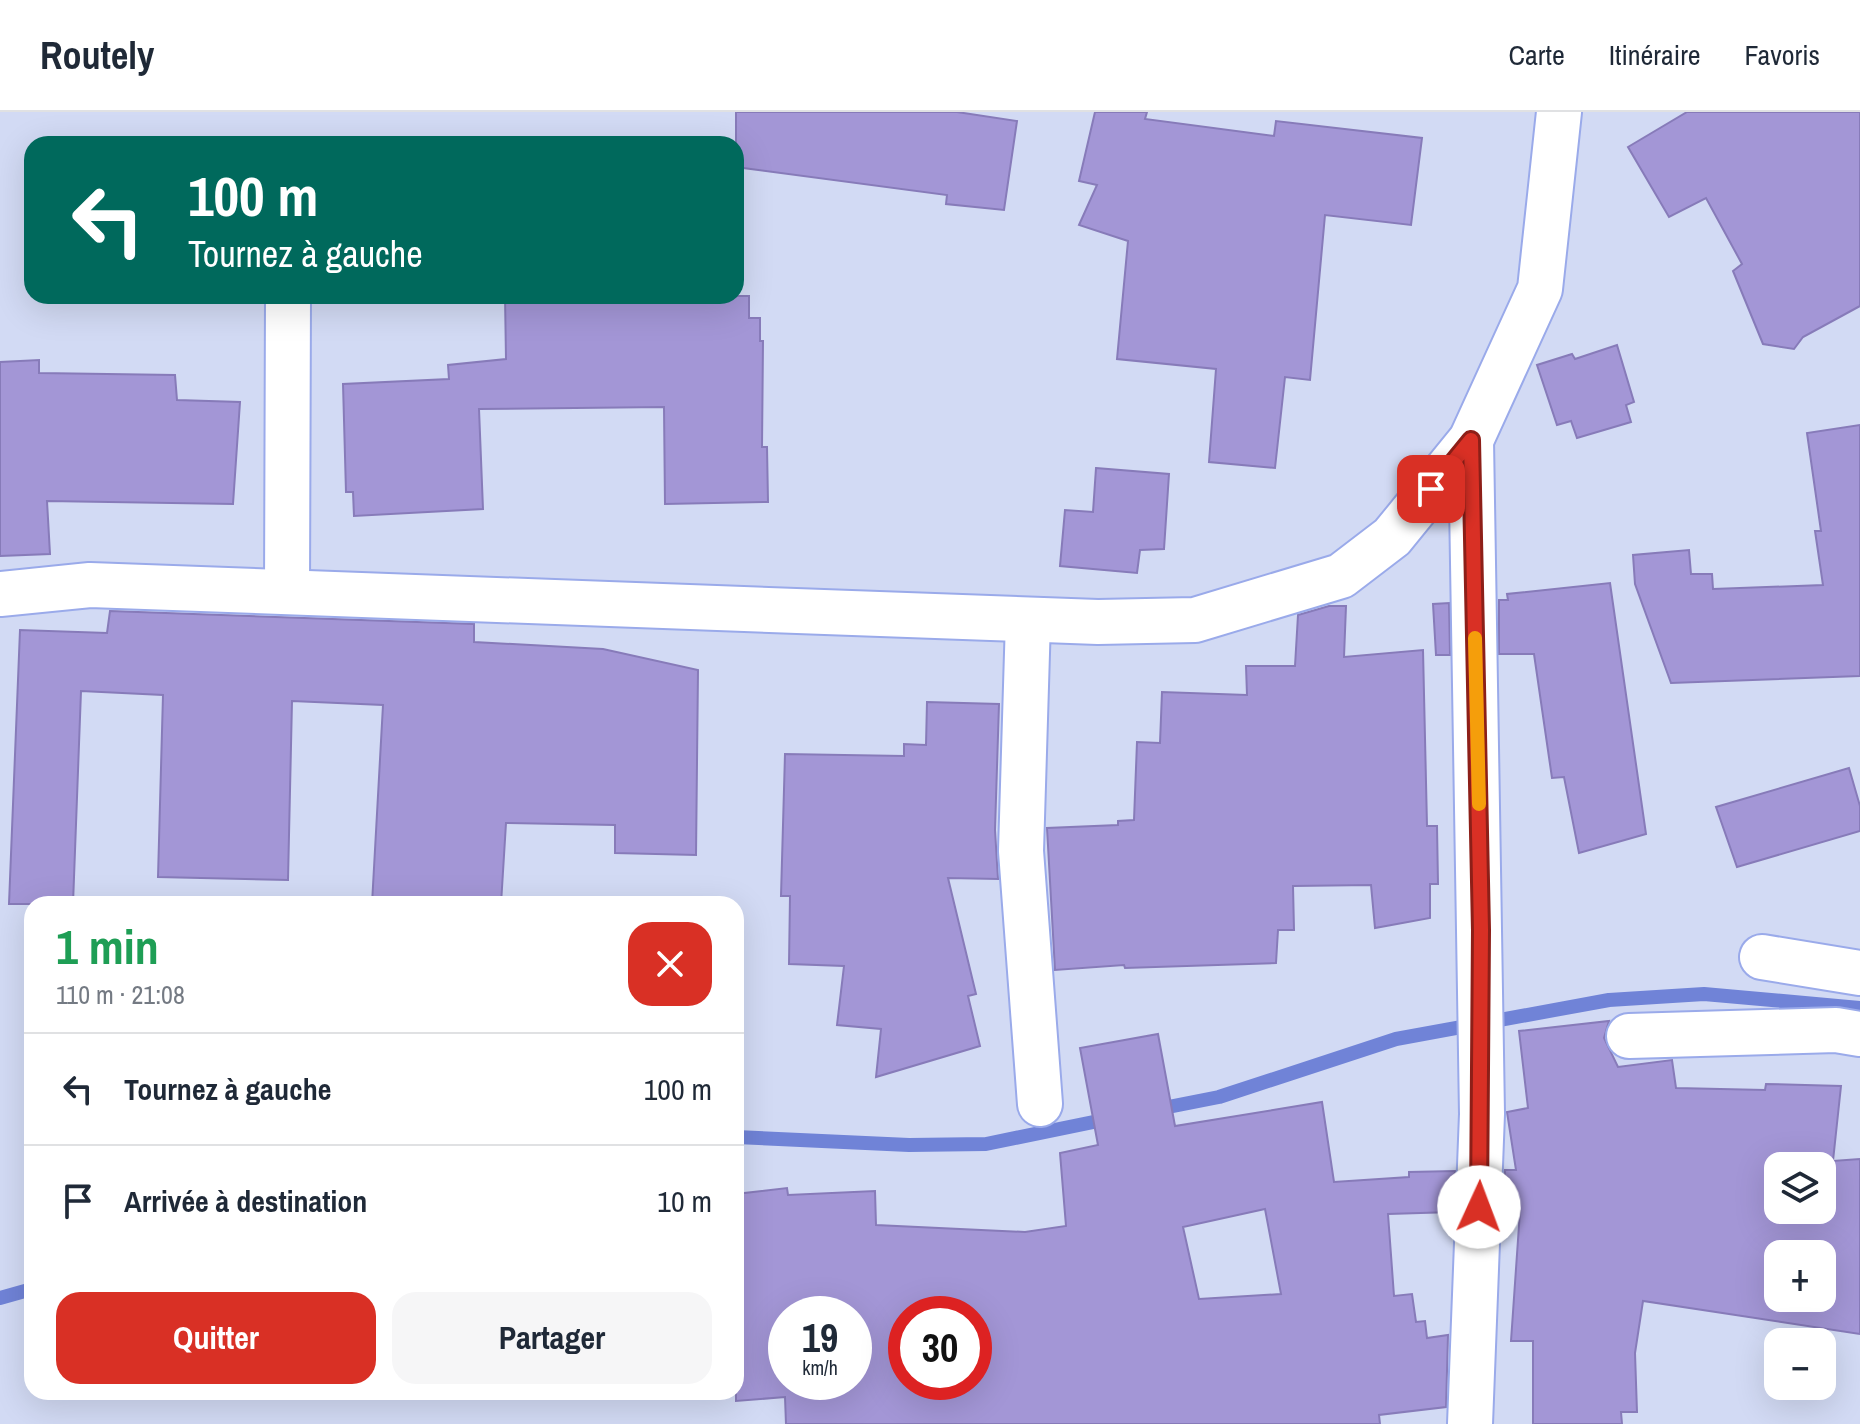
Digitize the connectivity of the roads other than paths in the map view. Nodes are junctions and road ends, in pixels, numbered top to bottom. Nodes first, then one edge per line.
1 (1559, 112) edge
2 (288, 304) edge
3 (1471, 440) junction
4 (287, 591) junction
5 (0, 594) edge
6 (1028, 620) junction
7 (1762, 957) dead end
8 (1860, 973) edge
9 (1860, 1034) edge
10 (1629, 1036) dead end
11 (1040, 1104) dead end
12 (1470, 1424) edge

1 - 3 street
2 - 4 street
3 - 6 street
3 - 12 street
4 - 5 street
4 - 6 street
6 - 11 street
7 - 8 street
9 - 10 street

